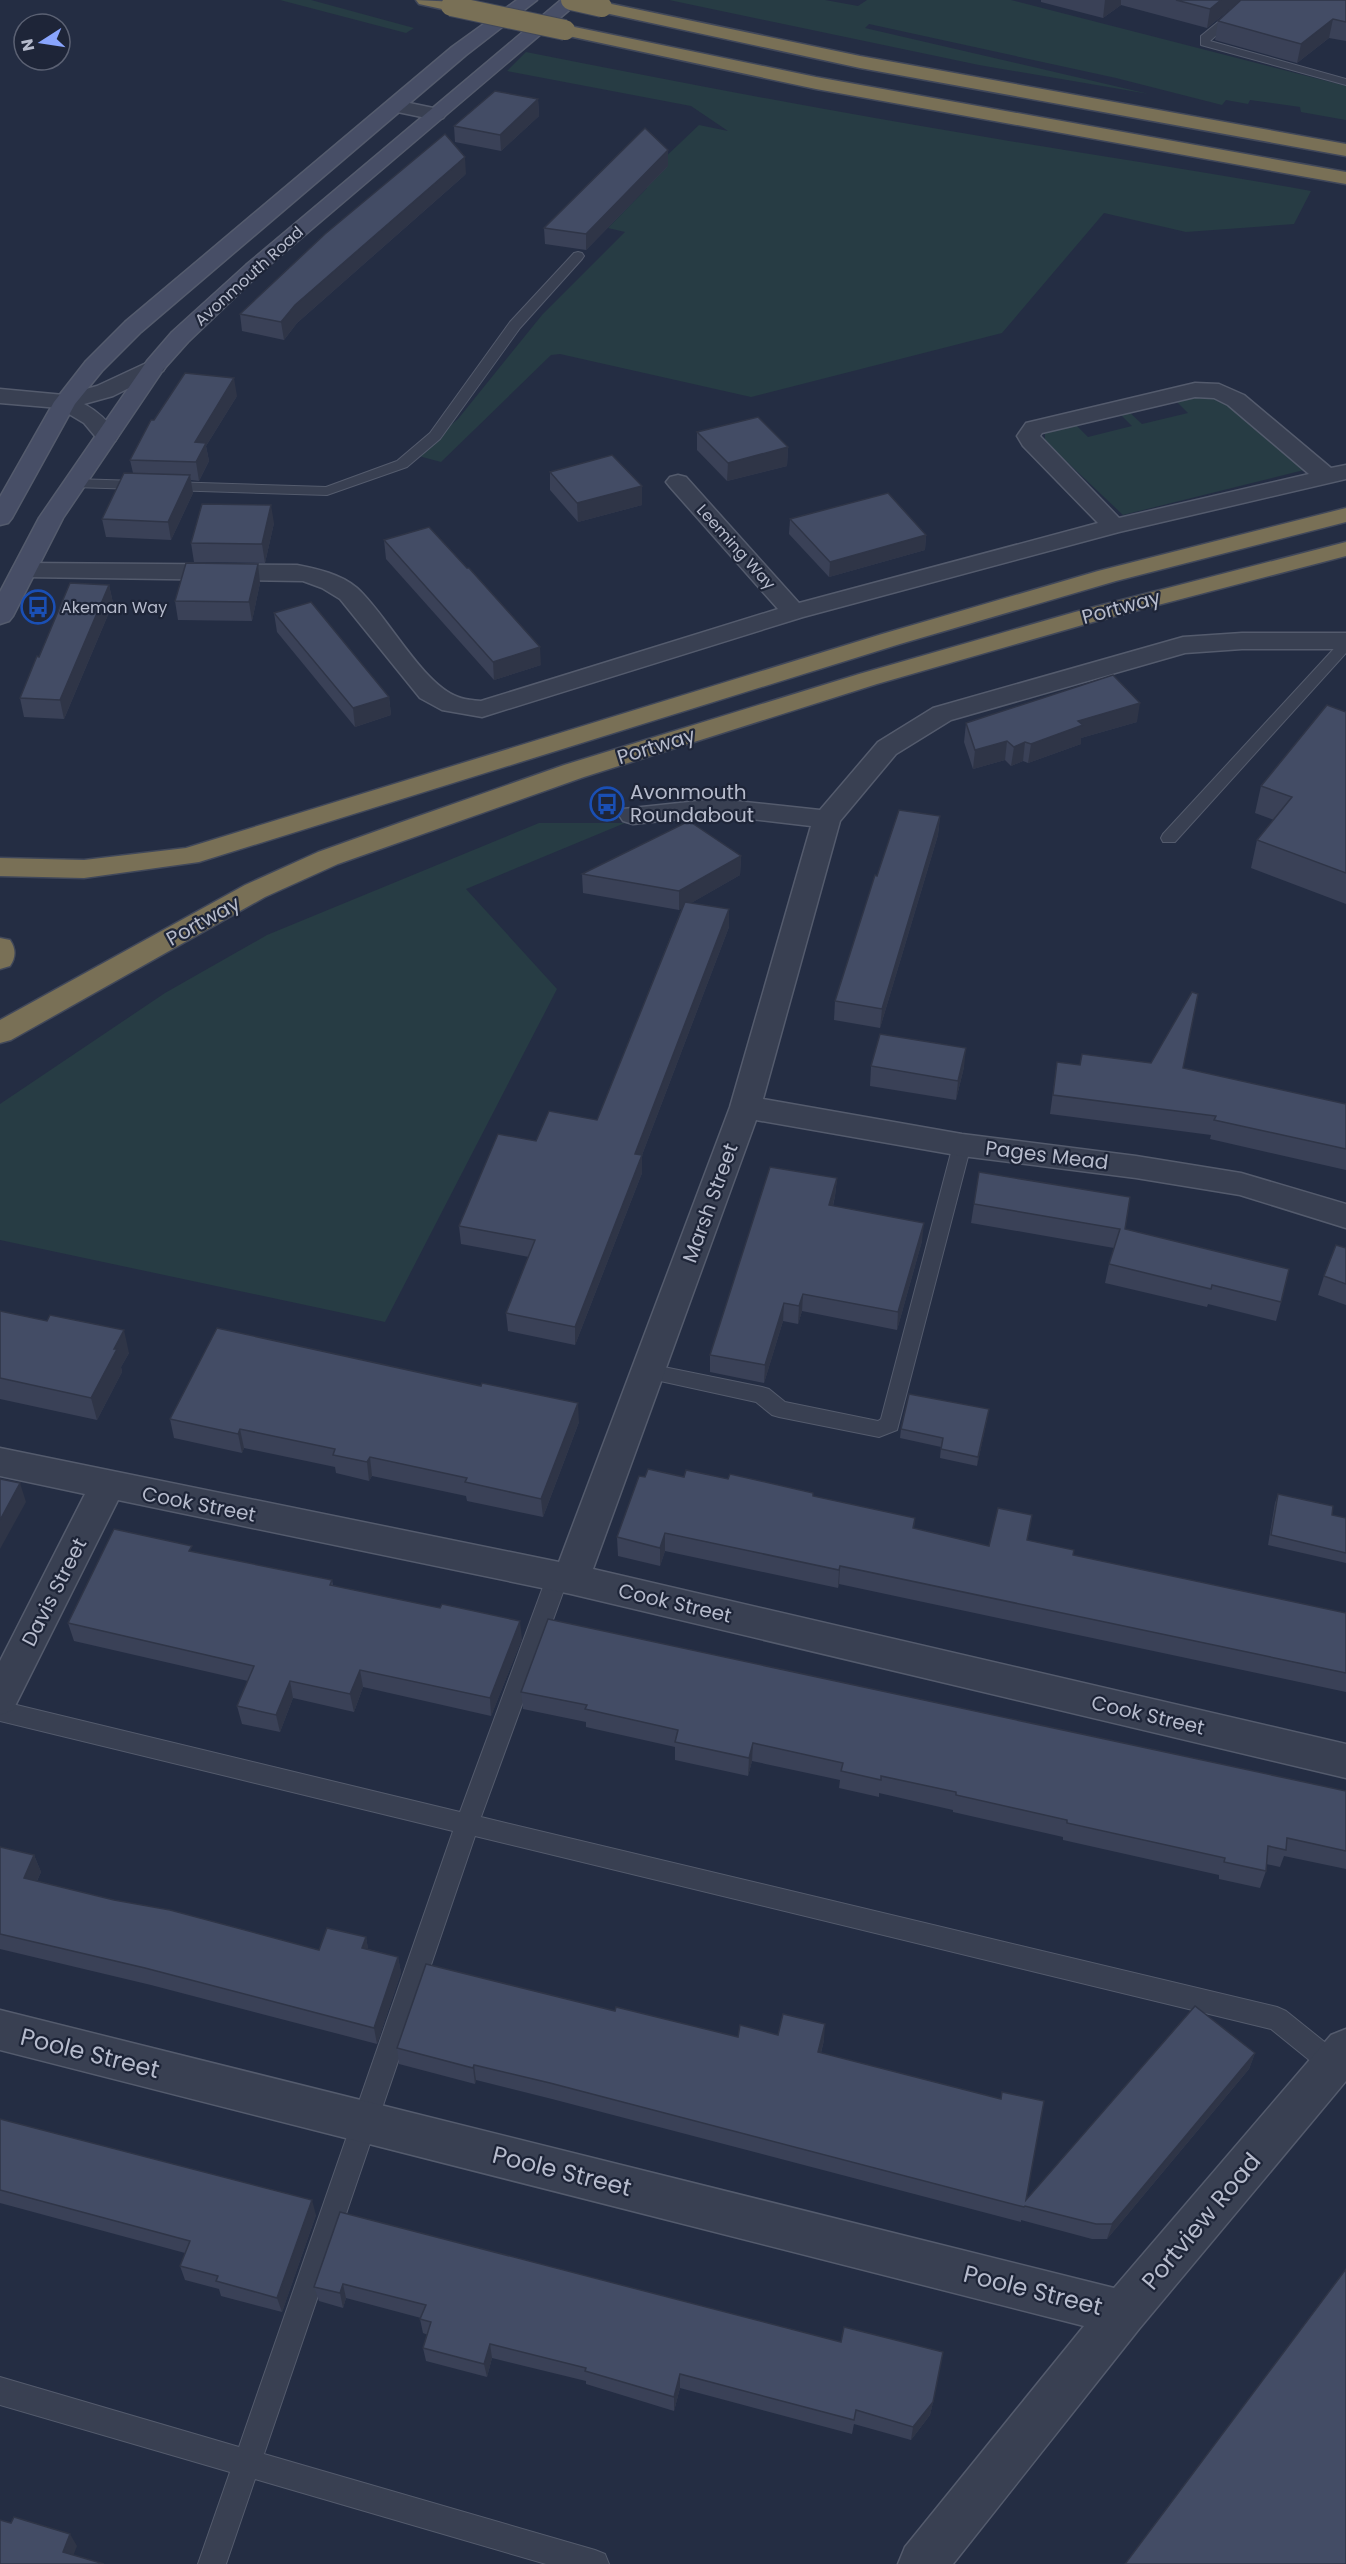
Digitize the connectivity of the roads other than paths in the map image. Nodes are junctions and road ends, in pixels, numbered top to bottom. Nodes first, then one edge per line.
1 (425, 0) edge
2 (528, 0) edge
3 (572, 0) edge
4 (1251, 0) edge
5 (1346, 82) edge
6 (395, 106) junction
7 (436, 114) junction
8 (1346, 150) edge
9 (1346, 178) edge
10 (578, 256) dead end
11 (154, 366) junction
12 (0, 396) edge
13 (65, 402) junction
14 (107, 436) junction
15 (1335, 474) edge
16 (678, 482) dead end
17 (74, 483) junction
18 (1346, 515) edge
19 (0, 518) edge
20 (1114, 526) junction
21 (1346, 549) edge
22 (24, 570) junction
23 (794, 612) junction
24 (0, 616) edge
25 (1346, 643) edge
26 (633, 815) dead end
27 (827, 819) junction
28 (1169, 838) dead end
29 (0, 867) edge
30 (0, 947) edge
31 (0, 959) edge
32 (0, 1032) edge
33 (745, 1107) junction
34 (962, 1144) junction
35 (1346, 1216) edge
36 (649, 1372) junction
37 (0, 1462) edge
38 (107, 1486) junction
39 (565, 1577) junction
40 (0, 1699) edge
41 (0, 1711) edge
42 (1346, 1761) edge
43 (467, 1824) junction
44 (0, 2030) edge
45 (1340, 2056) edge
46 (364, 2122) junction
47 (1123, 2313) junction
48 (0, 2391) edge
49 (248, 2461) junction
50 (212, 2564) edge
51 (595, 2564) edge
52 (922, 2564) edge

1 - 9 highway, bridge
2 - 6 main road, Avonmouth Road
3 - 7 main road, Avonmouth Road
3 - 8 highway, bridge
4 - 5 lane
6 - 7 street
6 - 13 main road, Avonmouth Road
7 - 11 main road, Avonmouth Road
10 - 17 lane
11 - 13 street
11 - 14 main road, Avonmouth Road
12 - 13 street
13 - 14 street
13 - 19 main road, Avonmouth Road
14 - 17 main road, Avonmouth Road
15 - 20 street
15 - 20 street
16 - 23 street, Leeming Way
17 - 22 main road, Avonmouth Road
18 - 29 highway, Portway
20 - 23 street
21 - 32 highway, Portway
22 - 23 street
22 - 24 main road, Avonmouth Road
25 - 27 street
25 - 28 lane
26 - 27 street
27 - 33 street, Marsh Street
30 - 31 highway
33 - 34 street, Pages Mead
33 - 36 street, Marsh Street
34 - 35 street, Pages Mead
34 - 36 lane
36 - 39 street, Marsh Street
37 - 38 street, Cook Street
38 - 39 street, Cook Street
38 - 40 street, Davis Street
39 - 42 street, Cook Street
39 - 43 lane
41 - 43 lane
43 - 45 lane
43 - 46 lane
44 - 46 street, Poole Street
45 - 47 street, Portview Road
46 - 47 street, Poole Street
46 - 49 lane
47 - 52 street, Portview Road
48 - 49 lane
49 - 50 lane
49 - 51 lane

